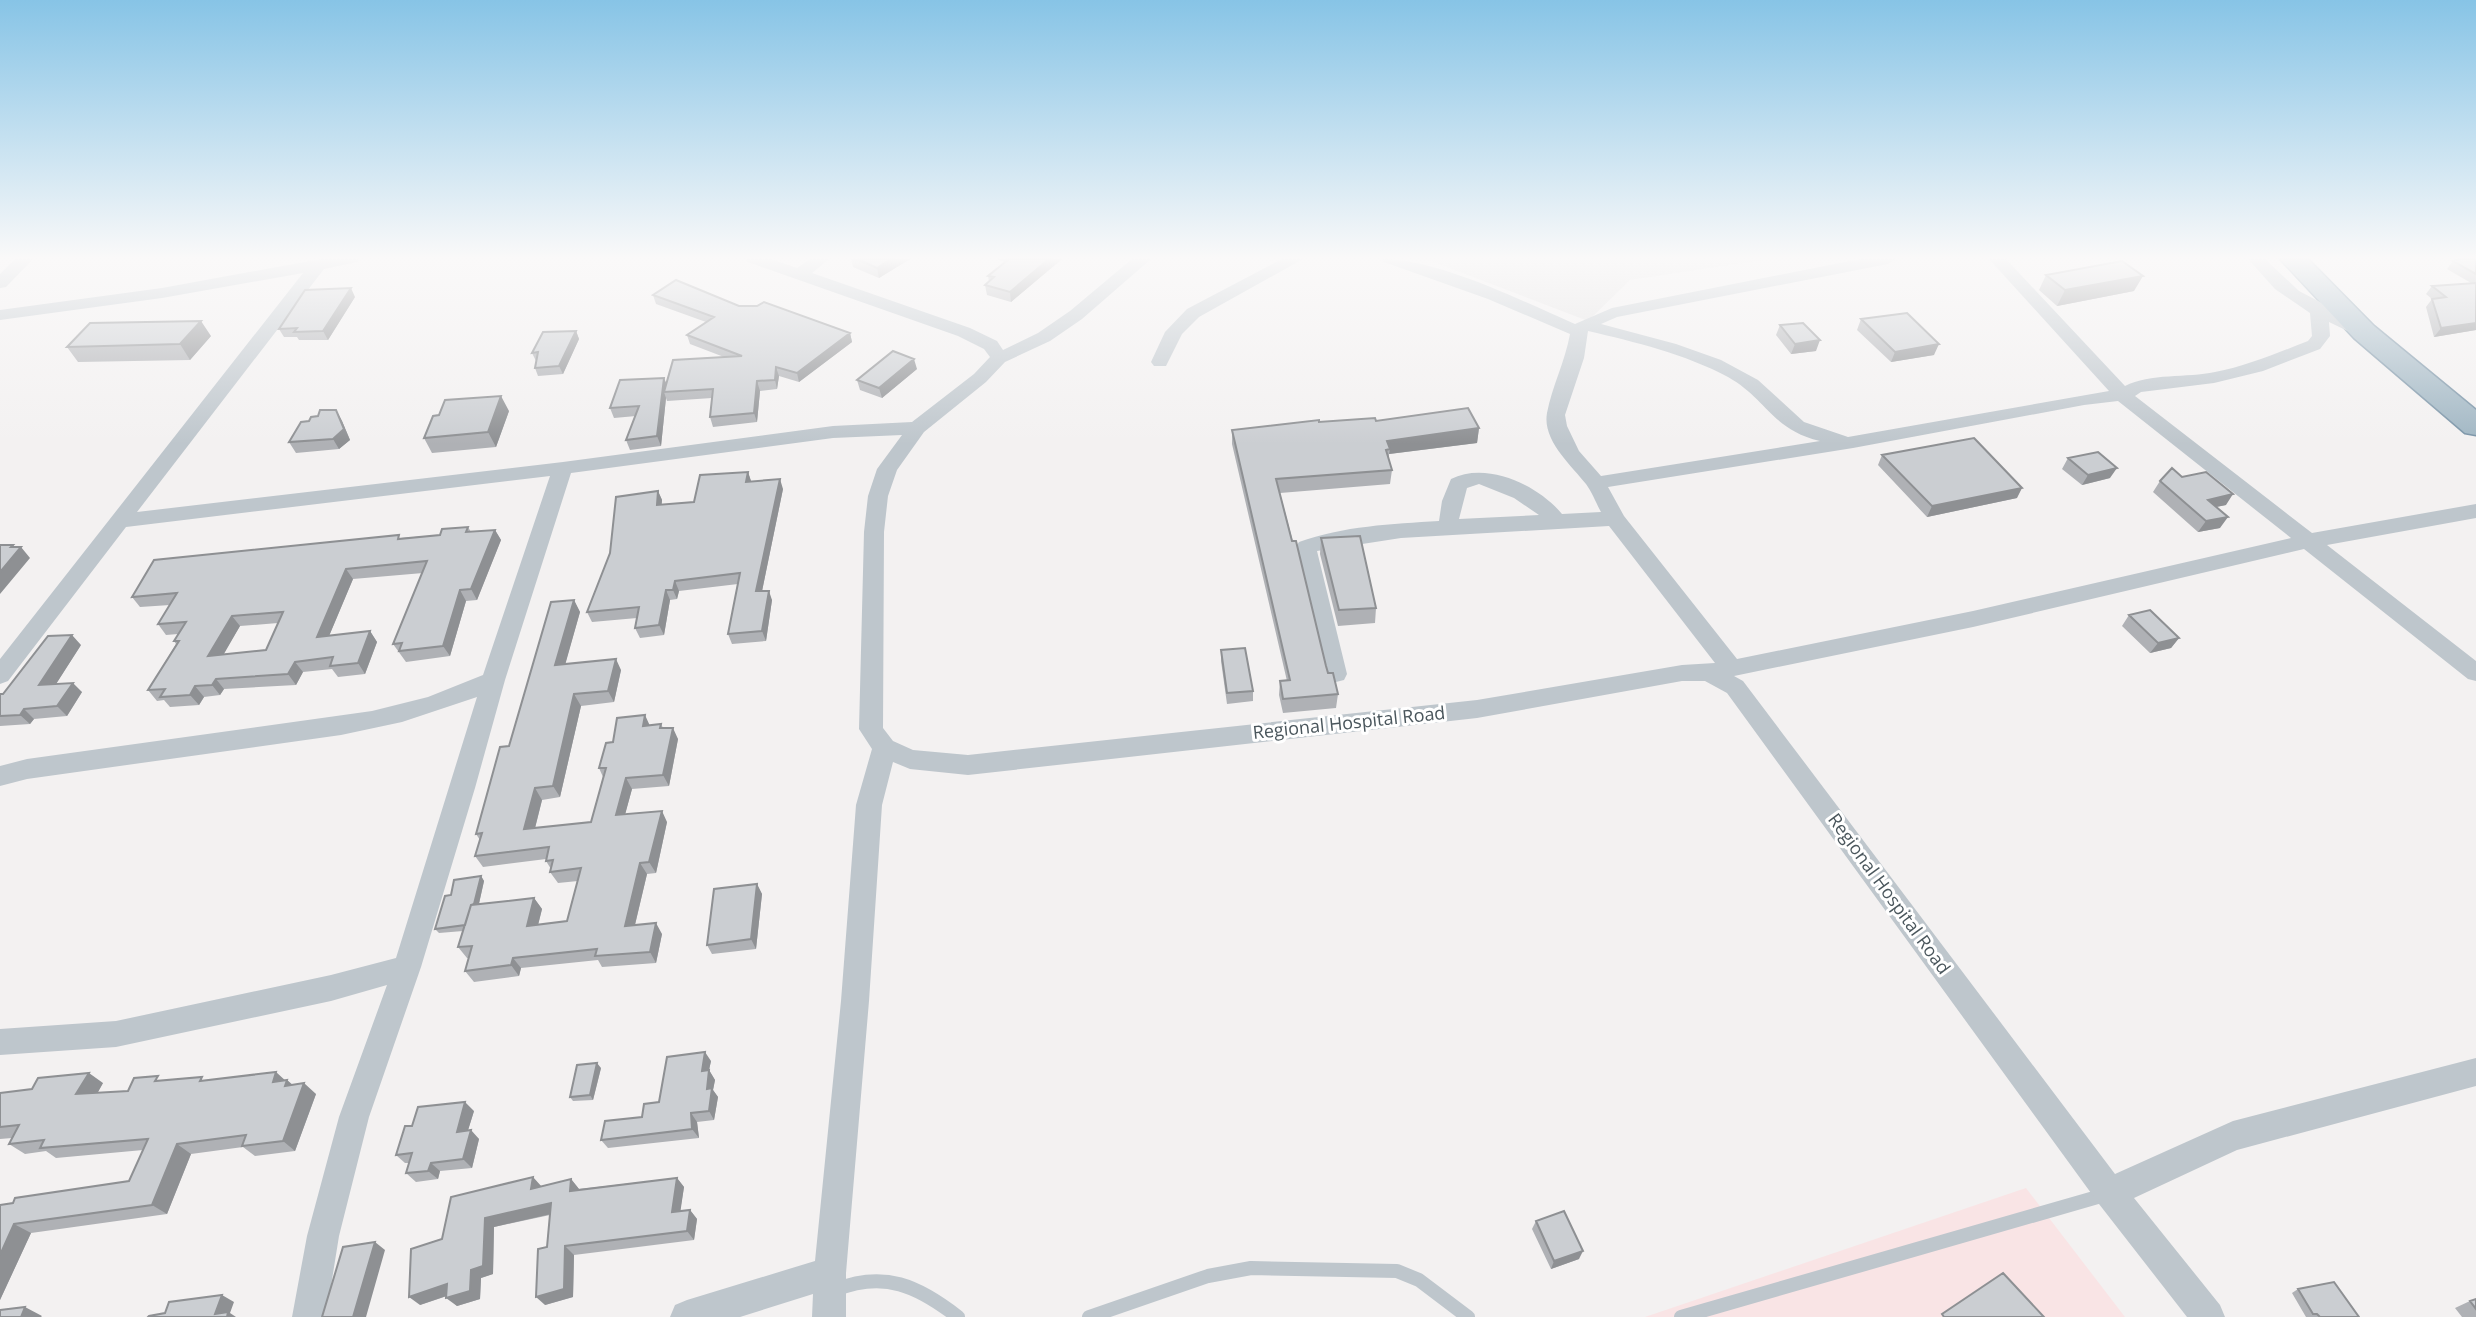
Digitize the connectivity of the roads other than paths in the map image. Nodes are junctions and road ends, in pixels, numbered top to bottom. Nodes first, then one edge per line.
1 (282, 320) edge
2 (931, 320) edge
3 (1068, 320) edge
4 (1186, 320) edge
5 (1561, 320) edge
6 (1597, 320) edge
7 (2056, 320) edge
8 (2320, 320) edge
9 (2338, 320) edge
10 (2353, 320) edge
11 (1581, 328) junction
12 (2364, 332) junction
13 (999, 358) junction
14 (1160, 362) dead end
15 (2122, 395) junction
16 (2476, 426) edge
17 (917, 428) junction
18 (1853, 442) junction
19 (563, 468) junction
20 (1595, 484) junction
21 (2476, 510) edge
22 (1615, 519) junction
23 (1556, 520) junction
24 (122, 521) junction
25 (1448, 527) junction
26 (2309, 541) junction
27 (1720, 671) junction
28 (2476, 673) edge
29 (1336, 674) edge
30 (0, 675) edge
31 (494, 680) junction
32 (884, 748) junction
33 (0, 776) edge
34 (407, 967) junction
35 (0, 1042) edge
36 (2476, 1072) edge
37 (2110, 1193) junction
38 (829, 1294) edge
39 (309, 1317) edge
40 (687, 1317) edge
41 (958, 1317) edge
42 (1089, 1317) edge
43 (1468, 1317) edge
44 (1680, 1317) edge
45 (2208, 1317) edge

1 - 24 street
2 - 13 street
3 - 13 street
4 - 14 street
5 - 11 street
6 - 11 street
7 - 15 street
8 - 15 street
9 - 12 street
10 - 12 highway
11 - 18 street
11 - 20 street
12 - 16 highway
13 - 17 street
15 - 18 street
15 - 26 street
17 - 19 street
17 - 32 street
18 - 20 street
19 - 24 street
19 - 31 street
20 - 22 street
21 - 26 street
22 - 23 street
22 - 27 street
23 - 25 street
23 - 25 street
24 - 30 street
25 - 29 street
26 - 27 street
26 - 28 street
27 - 32 street, Regional Hospital Road
27 - 37 street, Regional Hospital Road
31 - 33 street
31 - 34 street
32 - 38 street
34 - 35 street
34 - 39 street
36 - 37 street
37 - 44 lane
37 - 45 street, Regional Hospital Road
38 - 40 street
38 - 41 lane
42 - 43 lane

